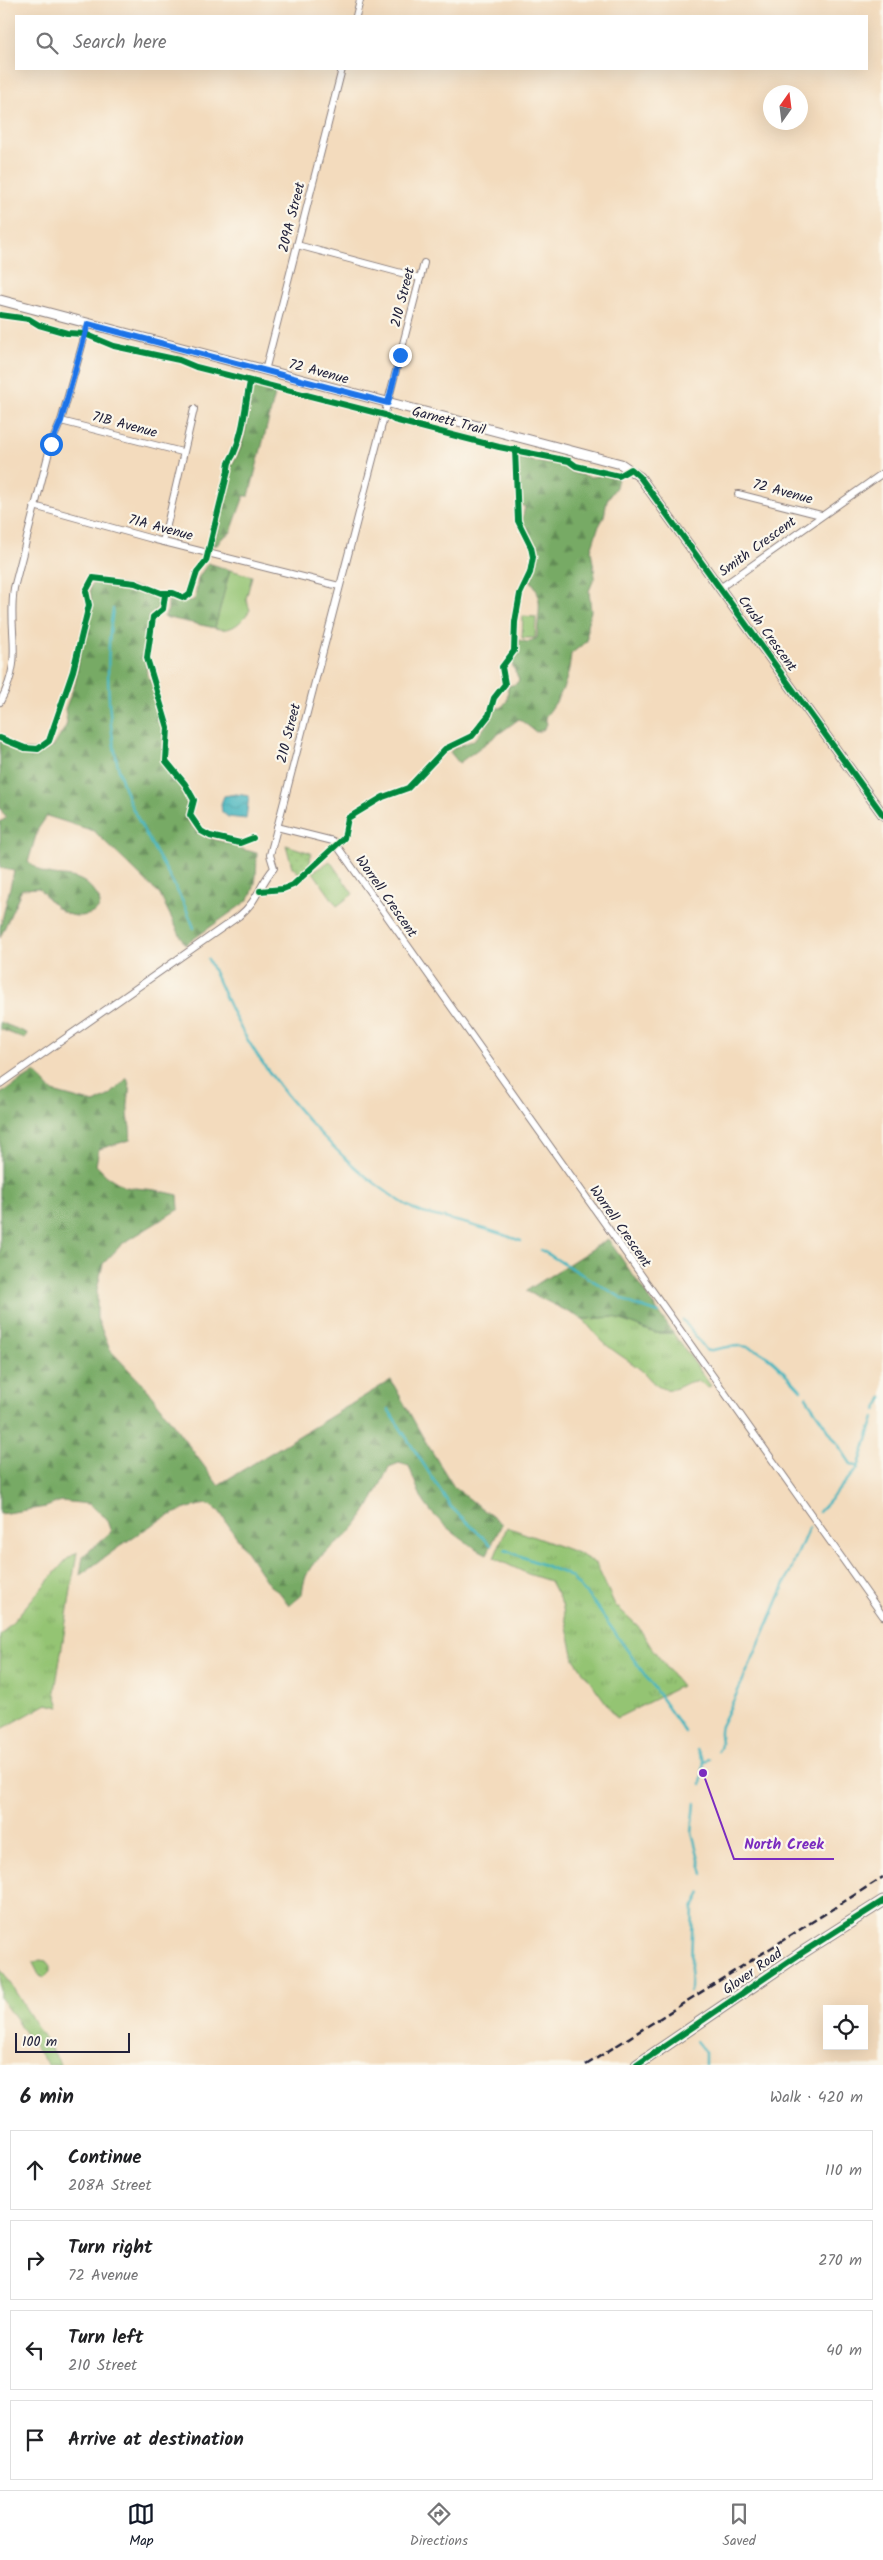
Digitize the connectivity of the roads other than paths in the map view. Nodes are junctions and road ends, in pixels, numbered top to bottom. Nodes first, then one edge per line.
1 (360, 0) edge
2 (356, 15) edge
3 (342, 70) edge
4 (297, 245) junction
5 (424, 262) dead end
6 (420, 278) junction
7 (0, 300) edge
8 (88, 324) junction
9 (265, 371) junction
10 (388, 403) junction
11 (194, 409) dead end
12 (61, 421) junction
13 (182, 452) junction
14 (631, 469) joint
15 (883, 473) edge
16 (738, 494) dead end
17 (34, 506) junction
18 (821, 516) junction
19 (163, 542) junction
20 (339, 586) junction
21 (720, 588) junction
22 (0, 702) edge
23 (883, 815) edge
24 (277, 827) junction
25 (333, 841) dead end
26 (340, 850) dead end
27 (0, 1084) edge
28 (883, 1616) edge
29 (883, 1901) edge
30 (637, 2065) edge

1 - 2 street
3 - 4 street, 209A Street
4 - 6 street
4 - 9 street, 209A Street
5 - 6 street, 210 Street
6 - 10 street, 210 Street
7 - 8 main road, 72 Avenue
8 - 9 main road, 72 Avenue
8 - 12 street
9 - 10 main road, 72 Avenue
10 - 14 main road, 72 Avenue
10 - 20 street, 210 Street
11 - 13 street
12 - 13 street, 71B Avenue
12 - 17 street
13 - 19 street
14 - 21 main road, Crush Crescent
15 - 18 street, Smith Crescent
16 - 18 street, 72 Avenue
17 - 19 street, 71A Avenue
17 - 22 street
18 - 21 street, Smith Crescent
19 - 20 street, 71A Avenue
20 - 24 street, 210 Street
21 - 23 main road, Crush Crescent
24 - 25 street
24 - 27 street, 210 Street
26 - 28 street, Worrell Crescent
29 - 30 highway, Glover Road

